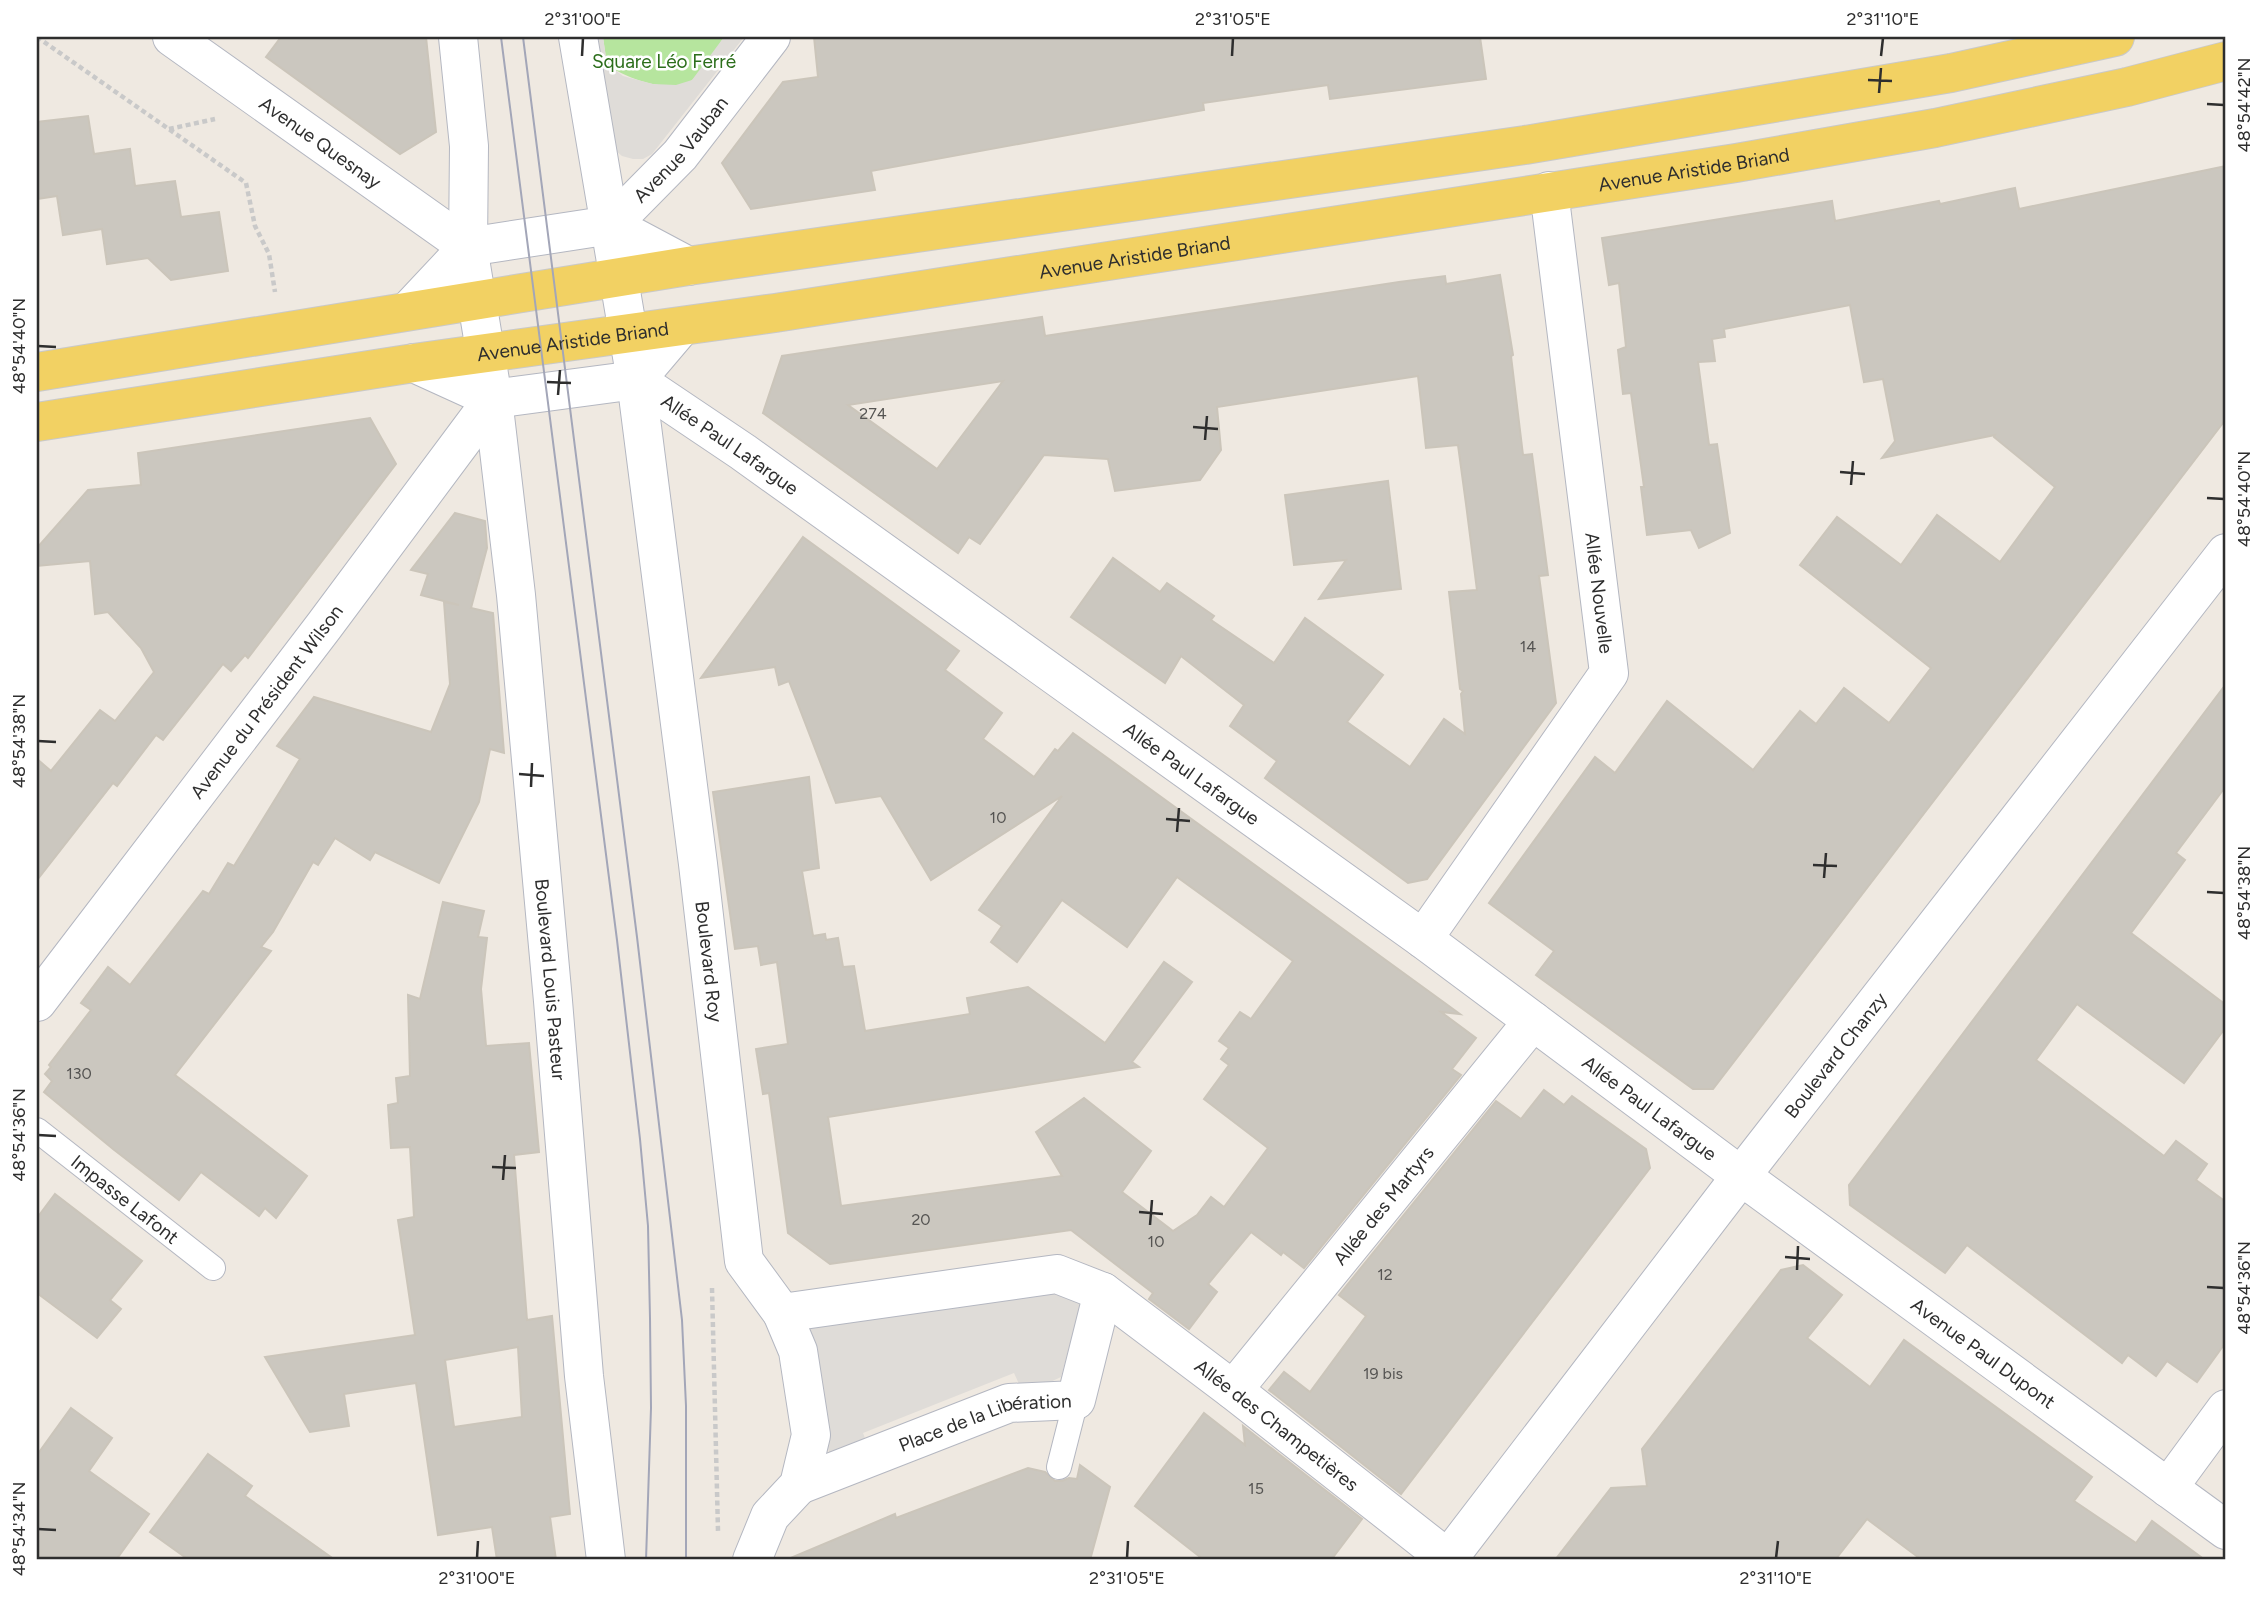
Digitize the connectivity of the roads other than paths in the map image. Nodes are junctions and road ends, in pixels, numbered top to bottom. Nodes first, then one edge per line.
1 (172, 37) edge
2 (458, 37) edge
3 (578, 37) edge
4 (771, 37) edge
5 (2115, 37) edge
6 (2226, 61) edge
7 (1549, 191) junction
8 (611, 225) junction
9 (468, 247) junction
10 (688, 266) junction
11 (619, 278) junction
12 (476, 299) junction
13 (409, 310) junction
14 (681, 327) junction
15 (628, 333) junction
16 (485, 353) junction
17 (414, 363) junction
18 (37, 372) edge
19 (636, 380) junction
20 (493, 399) junction
21 (37, 422) edge
22 (2219, 579) edge
23 (1423, 939) junction
24 (37, 1002) edge
25 (1533, 1021) junction
26 (37, 1130) edge
27 (1741, 1176) junction
28 (213, 1268) dead end
29 (1103, 1292) junction
30 (782, 1312) junction
31 (1233, 1390) junction
32 (1076, 1400) junction
33 (2226, 1409) edge
34 (1059, 1468) dead end
35 (799, 1485) junction
36 (2168, 1488) junction
37 (2226, 1530) edge
38 (606, 1560) edge
39 (752, 1560) edge
40 (1447, 1560) edge

1 - 9 street, Avenue Quesnay
2 - 9 street, Boulevard Louis Pasteur
3 - 8 street, Boulevard Roy
4 - 8 street, Avenue Vauban
5 - 10 main road
6 - 7 main road, Avenue Aristide Briand
7 - 14 main road, Avenue Aristide Briand
7 - 23 street, Allée Nouvelle
8 - 9 street
8 - 10 street
8 - 11 street, Boulevard Roy
9 - 12 street, Boulevard Louis Pasteur
9 - 13 street
10 - 11 main road
11 - 12 main road
11 - 15 street, Boulevard Roy
12 - 13 main road
12 - 16 street, Boulevard Louis Pasteur
13 - 18 main road
14 - 15 main road, Avenue Aristide Briand
14 - 19 street
15 - 16 main road, Avenue Aristide Briand
15 - 19 street, Boulevard Roy
16 - 17 main road, Avenue Aristide Briand
16 - 20 street, Boulevard Louis Pasteur
17 - 20 street
17 - 21 main road, Avenue Aristide Briand
19 - 20 street
19 - 23 street, Allée Paul Lafargue
19 - 30 street, Boulevard Roy
20 - 24 street, Avenue du Président Wilson
20 - 38 street, Boulevard Louis Pasteur
22 - 27 street, Boulevard Chanzy
23 - 25 street, Allée Paul Lafargue
25 - 27 street, Allée Paul Lafargue
25 - 31 street, Allée des Martyrs
26 - 28 lane, Impasse Lafont
27 - 36 street, Avenue Paul Dupont
27 - 40 street, Boulevard Chanzy
29 - 30 street
29 - 31 street, Allée des Champetières
29 - 32 street, Place de la Libération
30 - 35 street, Boulevard Roy
31 - 40 street, Allée des Champetières
32 - 34 lane
32 - 35 street, Place de la Libération
33 - 36 street
35 - 39 street, Boulevard Roy
36 - 37 street, Avenue Paul Dupont

